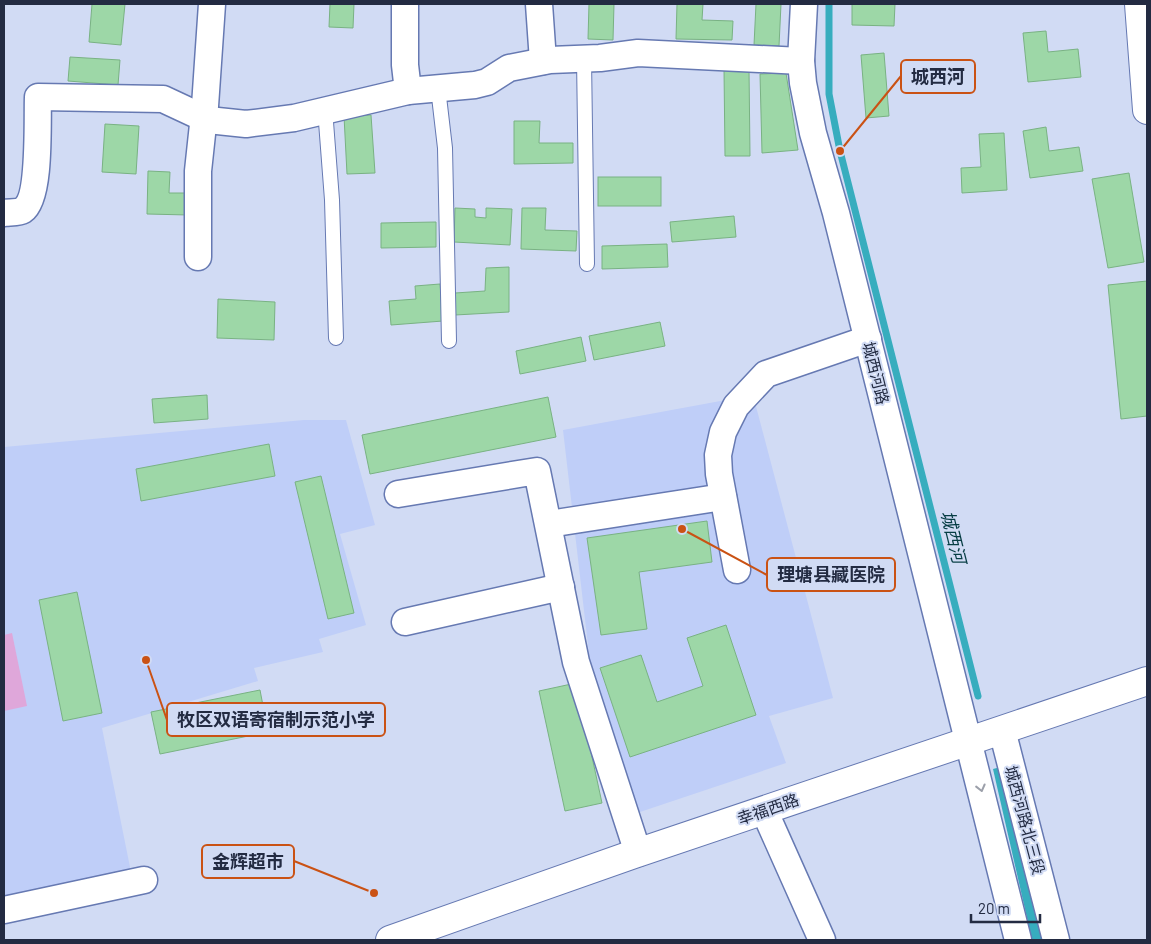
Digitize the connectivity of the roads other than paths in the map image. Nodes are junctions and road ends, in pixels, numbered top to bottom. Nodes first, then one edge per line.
1 (212, 4) edge
2 (405, 4) edge
3 (539, 4) edge
4 (804, 4) edge
5 (1138, 4) edge
6 (584, 59) junction
7 (543, 61) junction
8 (801, 61) junction
9 (438, 88) junction
10 (408, 91) junction
11 (325, 109) junction
12 (1147, 110) edge
13 (203, 118) junction
14 (4, 213) edge
15 (198, 256) dead end
16 (586, 264) dead end
17 (336, 338) dead end
18 (868, 339) junction
19 (449, 341) dead end
20 (398, 494) dead end
21 (723, 497) junction
22 (549, 524) junction
23 (737, 570) dead end
24 (561, 587) junction
25 (405, 622) dead end
26 (1147, 681) edge
27 (1002, 730) junction
28 (969, 741) junction
29 (764, 810) junction
30 (638, 853) junction
31 (144, 880) dead end
32 (4, 910) edge
33 (390, 940) edge
34 (822, 940) edge
35 (1018, 940) edge
36 (1056, 940) edge

1 - 13 street
2 - 10 street
3 - 7 street
4 - 8 street, 城西河路
5 - 12 main road
6 - 7 street
6 - 8 street
6 - 16 lane
7 - 9 street
8 - 18 street, 城西河路
9 - 10 street
9 - 19 lane
10 - 11 street
11 - 13 street
11 - 17 lane
13 - 14 street
13 - 15 street
18 - 21 street
18 - 28 street, 城西河路
20 - 22 street
21 - 22 street
21 - 23 street
22 - 24 street
24 - 25 street
24 - 30 street
26 - 27 main road, 幸福西路
27 - 28 main road, 幸福西路
27 - 36 street, 城西河路北三段
28 - 29 main road, 幸福西路
28 -> 35 street
29 - 30 main road, 幸福西路
29 - 34 street
30 - 33 main road, 幸福西路
31 - 32 street

